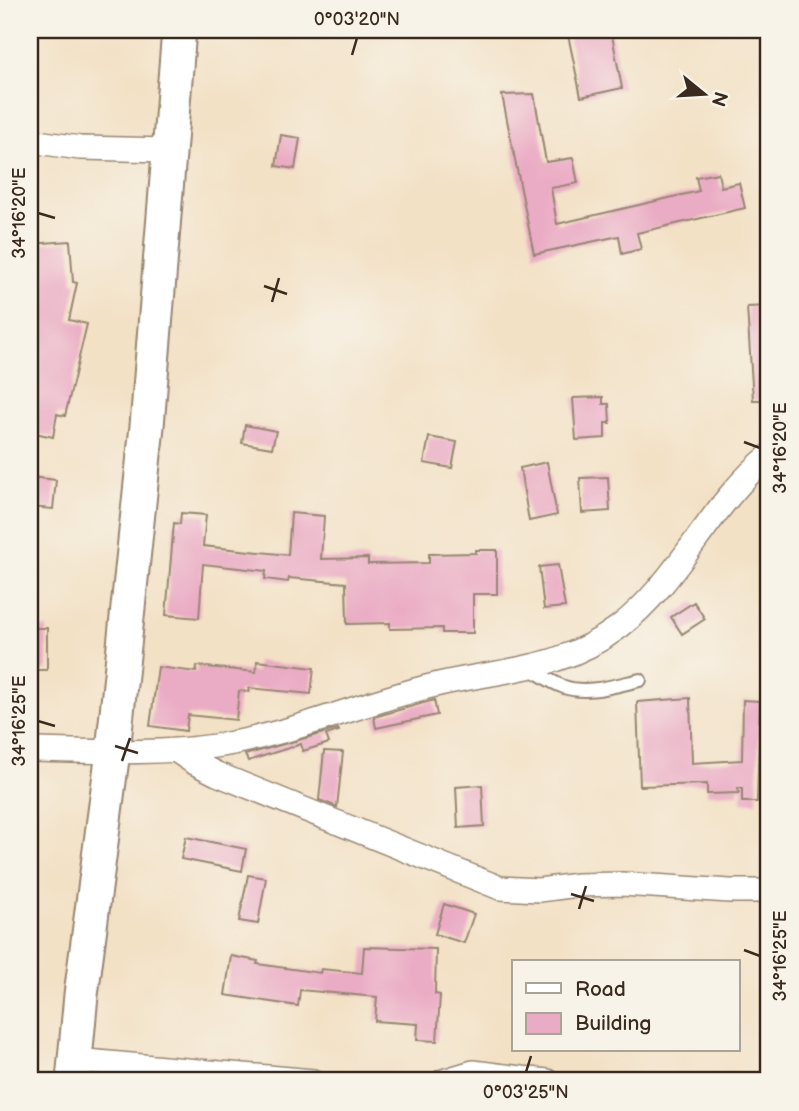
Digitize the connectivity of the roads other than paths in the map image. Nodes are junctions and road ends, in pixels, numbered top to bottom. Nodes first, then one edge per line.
1 (178, 30) edge
2 (30, 141) edge
3 (167, 150) junction
4 (769, 456) edge
5 (530, 668) junction
6 (640, 680) dead end
7 (30, 750) edge
8 (175, 750) junction
9 (113, 751) junction
10 (769, 891) edge
11 (74, 1071) edge
12 (313, 1081) edge
13 (443, 1081) edge
14 (547, 1081) edge

1 - 3 street
2 - 3 street
3 - 9 street
4 - 5 street
5 - 6 lane
5 - 8 street
7 - 9 street
8 - 9 street
8 - 10 street
9 - 11 street
11 - 12 street
13 - 14 street

